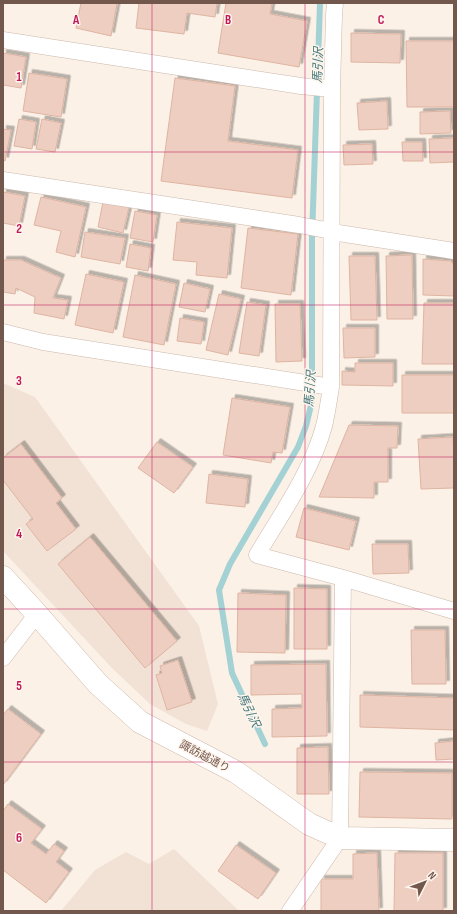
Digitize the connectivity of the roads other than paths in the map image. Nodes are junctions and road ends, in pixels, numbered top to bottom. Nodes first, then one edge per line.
1 (336, 3) edge
2 (3, 40) edge
3 (329, 89) junction
4 (3, 180) edge
5 (329, 231) junction
6 (454, 251) edge
7 (3, 332) edge
8 (327, 386) junction
9 (3, 577) edge
10 (343, 578) junction
11 (454, 611) edge
12 (37, 614) junction
13 (3, 658) edge
14 (340, 838) junction
15 (454, 840) edge
16 (290, 911) edge

1 - 3 street
2 - 3 street
3 - 5 street
4 - 5 street
5 - 6 street
5 - 8 street
7 - 8 street
8 - 10 street
9 - 12 street, 諏訪越通り
10 - 11 street
10 - 14 street
12 - 13 street
12 - 14 street, 諏訪越通り
14 - 15 street, 諏訪越通り
14 - 16 street

